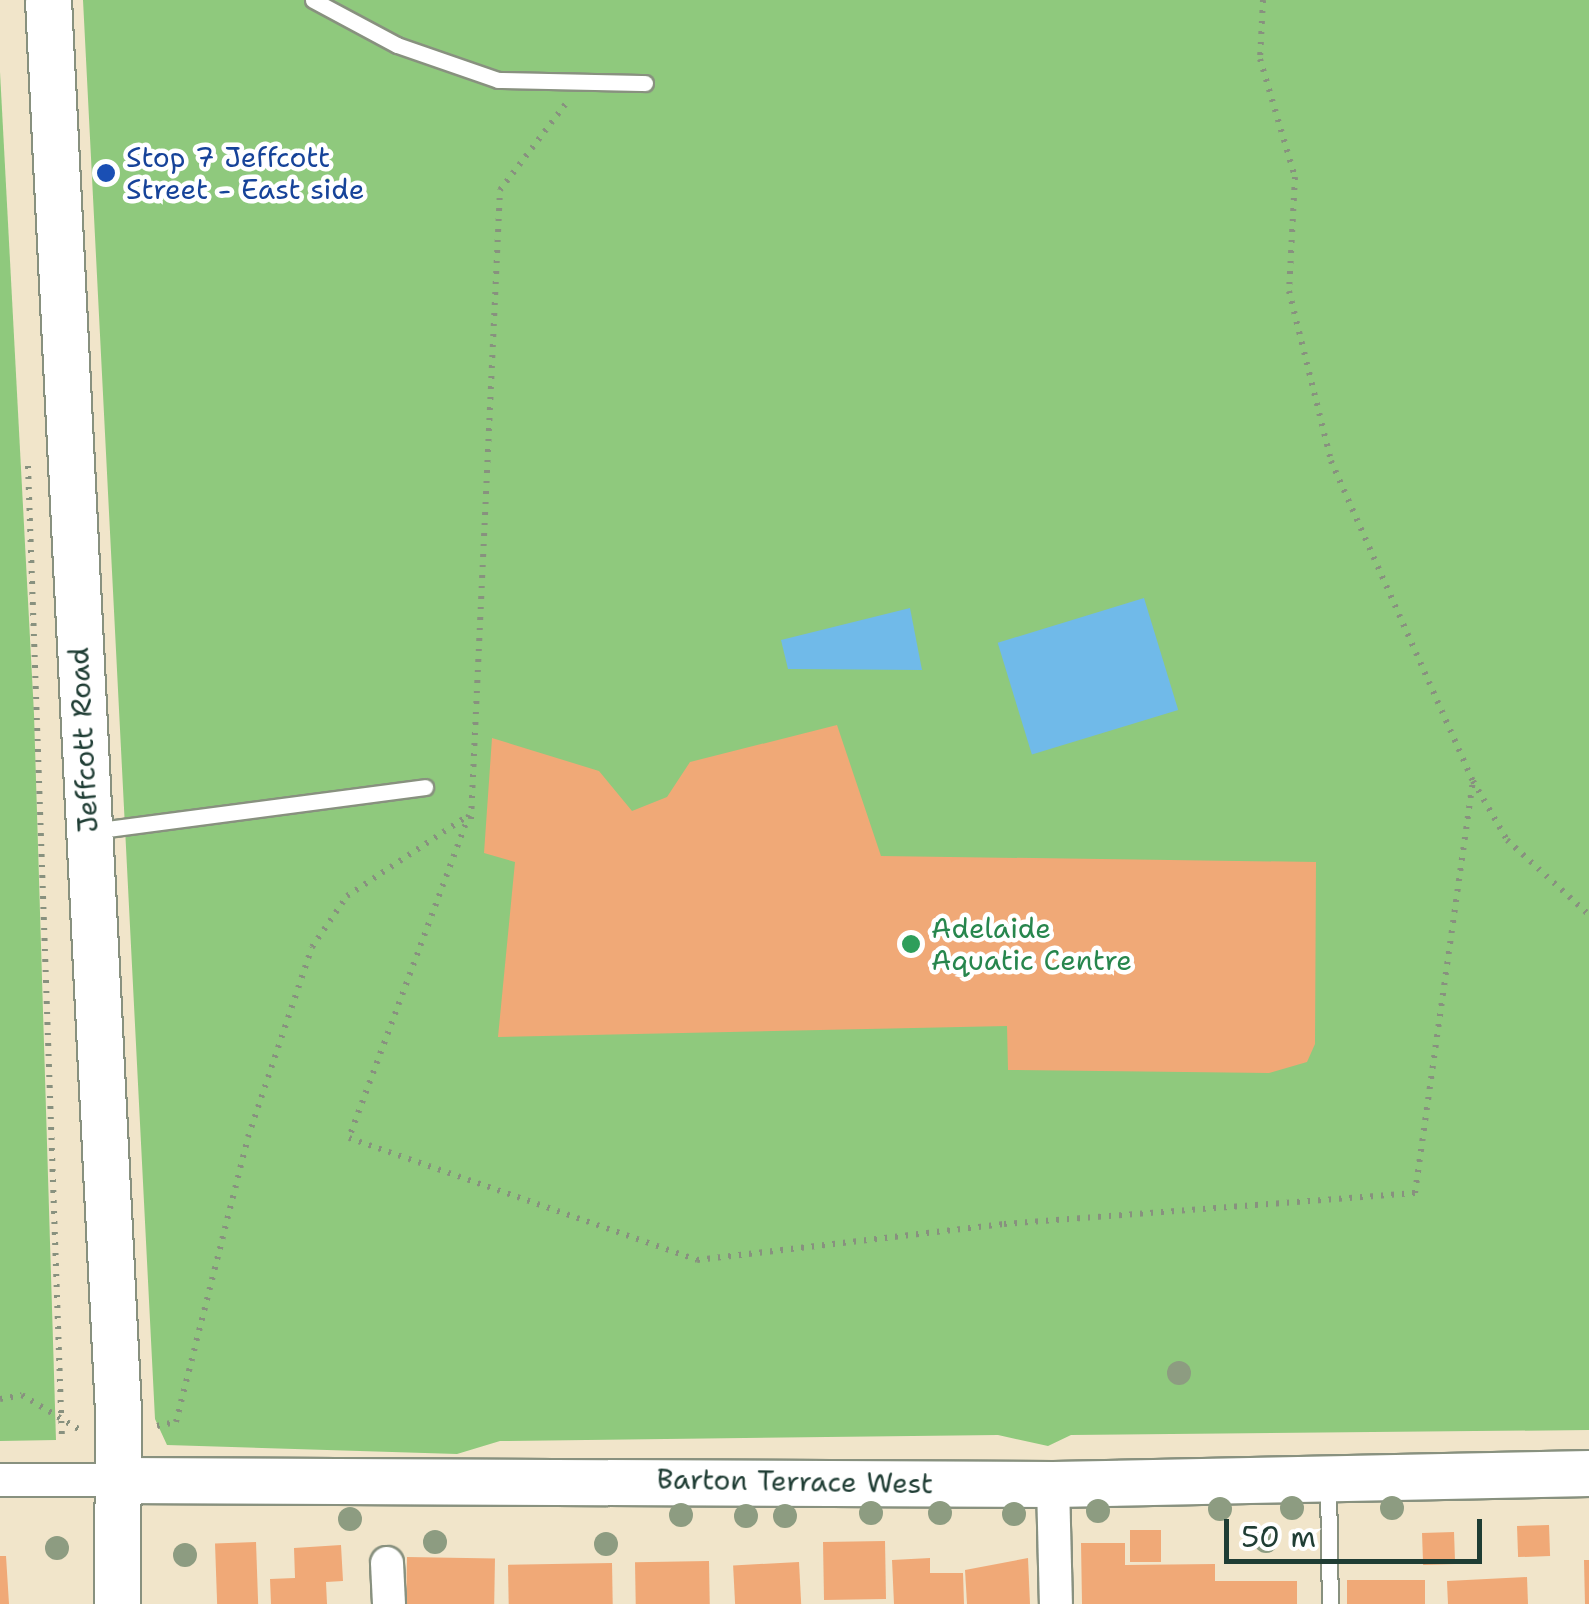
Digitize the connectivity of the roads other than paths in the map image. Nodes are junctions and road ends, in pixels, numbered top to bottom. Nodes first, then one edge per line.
1 (48, 0) edge
2 (313, 0) edge
3 (646, 83) dead end
4 (424, 787) dead end
5 (87, 831) junction
6 (1589, 1473) edge
7 (1328, 1478) junction
8 (0, 1480) edge
9 (120, 1480) junction
10 (1053, 1484) junction
11 (387, 1563) dead end
12 (117, 1604) edge
13 (389, 1604) edge
14 (1056, 1604) edge
15 (1330, 1604) edge

1 - 5 main road, Jeffcott Road
2 - 3 lane
4 - 5 lane
5 - 9 main road, Jeffcott Road
6 - 7 main road, Barton Terrace West
7 - 10 main road, Barton Terrace West
7 - 15 lane
8 - 9 street, Barton Terrace West
9 - 10 main road, Barton Terrace West
9 - 12 main road, Jeffcott Road
10 - 14 street
11 - 13 street

